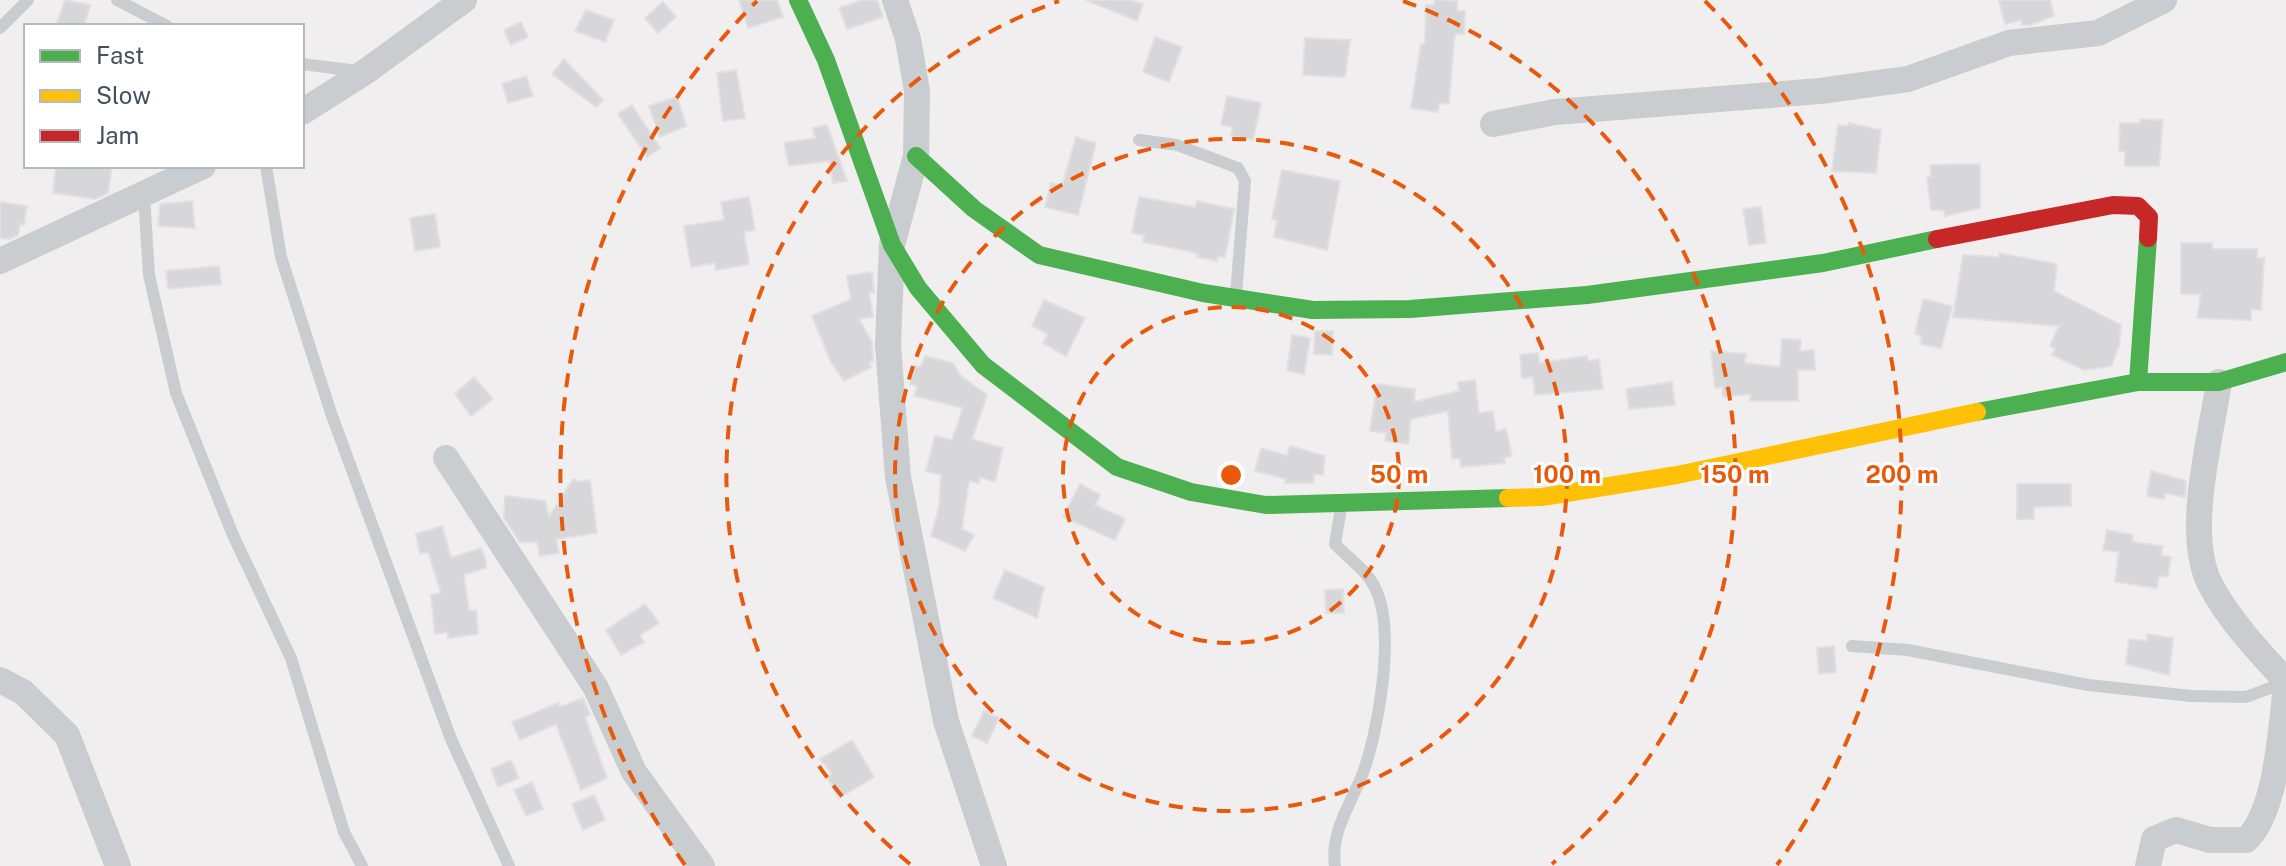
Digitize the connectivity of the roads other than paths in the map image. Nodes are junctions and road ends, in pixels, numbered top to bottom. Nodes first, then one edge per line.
1 (28, 0) edge
2 (117, 0) edge
3 (464, 0) edge
4 (798, 0) edge
5 (895, 0) edge
6 (2164, 0) edge
7 (163, 24) edge
8 (0, 28) edge
9 (304, 64) edge
10 (365, 72) junction
11 (304, 111) edge
12 (1493, 124) dead end
13 (1139, 140) dead end
14 (916, 156) junction
15 (199, 168) edge
16 (266, 168) edge
17 (144, 196) junction
18 (892, 245) junction
19 (0, 261) edge
20 (1236, 298) junction
21 (2286, 362) edge
22 (2138, 382) junction
23 (2219, 382) junction
24 (446, 458) dead end
25 (1343, 501) junction
26 (1852, 646) dead end
27 (0, 680) edge
28 (2286, 683) edge
29 (118, 866) edge
30 (362, 866) edge
31 (509, 866) edge
32 (702, 866) edge
33 (994, 866) edge
34 (1335, 866) edge
35 (2148, 866) edge

1 - 8 lane
2 - 7 lane
3 - 10 street
4 - 18 street
5 - 14 street
6 - 12 street
9 - 10 lane
10 - 11 street
13 - 20 lane
14 - 18 street
14 - 20 street
15 - 17 street
16 - 31 lane
17 - 19 street
17 - 30 lane
18 - 25 street
18 - 33 street
20 - 22 street
21 - 23 street
22 - 23 street
22 - 25 street
23 - 28 street
24 - 32 street
25 - 34 lane
26 - 28 lane
27 - 29 street
28 - 35 street

